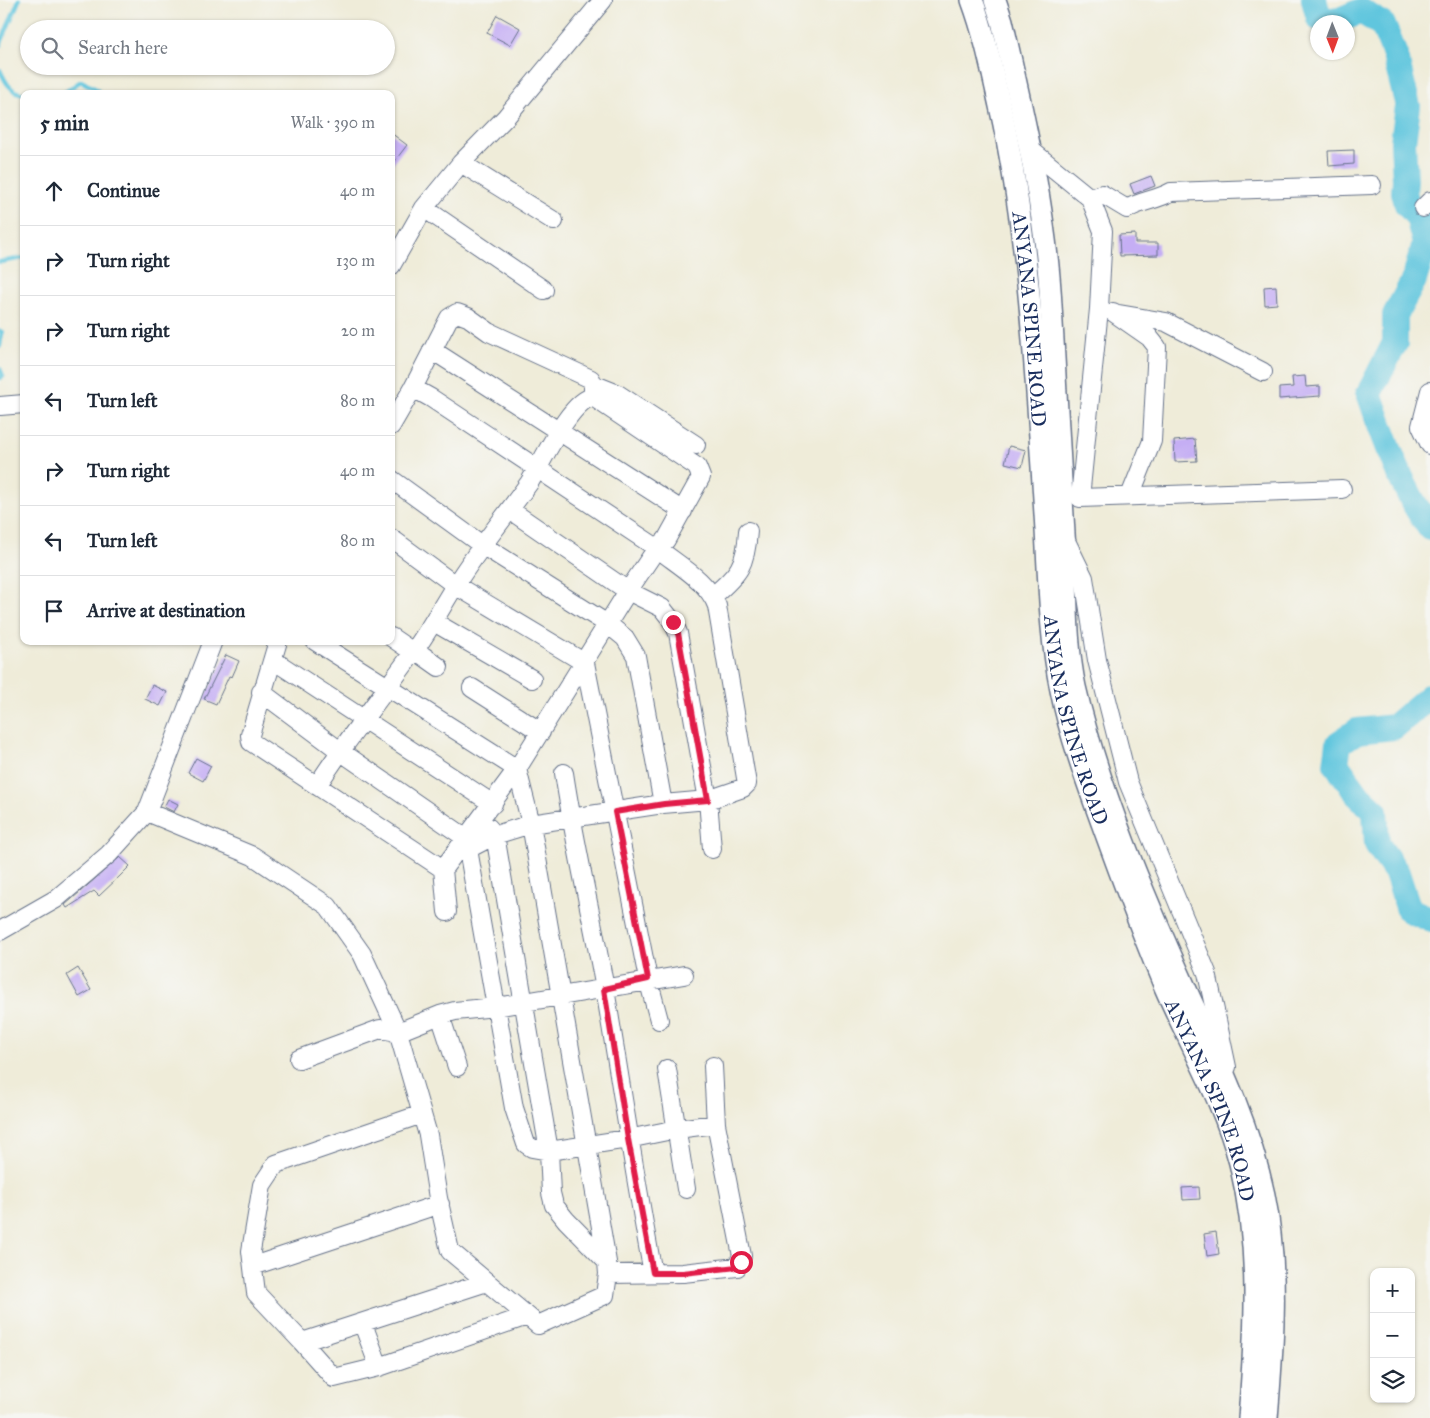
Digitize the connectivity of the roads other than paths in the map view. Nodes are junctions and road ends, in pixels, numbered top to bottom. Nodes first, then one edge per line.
1 (603, 0) edge
2 (972, 0) edge
3 (995, 0) edge
4 (1032, 151) junction
5 (461, 162) junction
6 (1372, 184) dead end
7 (1090, 198) junction
8 (424, 208) junction
9 (554, 221) dead end
10 (395, 259) edge
11 (544, 290) dead end
12 (1106, 311) junction
13 (432, 350) junction
14 (1263, 372) dead end
15 (413, 388) junction
16 (593, 390) junction
17 (1430, 391) edge
18 (20, 404) edge
19 (0, 406) edge
20 (395, 419) edge
21 (560, 430) junction
22 (1430, 445) edge
23 (696, 446) dead end
24 (538, 470) junction
25 (395, 482) edge
26 (1342, 489) dead end
27 (1130, 496) junction
28 (510, 510) junction
29 (683, 511) junction
30 (748, 531) dead end
31 (395, 541) edge
32 (482, 545) junction
33 (657, 548) junction
34 (455, 585) junction
35 (628, 590) junction
36 (714, 596) junction
37 (434, 622) junction
38 (608, 625) junction
39 (395, 639) edge
40 (211, 645) edge
41 (277, 645) edge
42 (322, 645) edge
43 (414, 651) junction
44 (273, 660) junction
45 (584, 664) junction
46 (439, 667) dead end
47 (532, 679) dead end
48 (387, 688) junction
49 (472, 688) dead end
50 (261, 692) junction
51 (362, 718) junction
52 (540, 732) junction
53 (340, 750) junction
54 (517, 769) junction
55 (564, 773) dead end
56 (317, 786) junction
57 (708, 800) junction
58 (493, 804) junction
59 (664, 804) junction
60 (147, 812) junction
61 (615, 812) junction
62 (482, 818) junction
63 (571, 820) junction
64 (531, 824) junction
65 (494, 835) junction
66 (467, 843) junction
67 (712, 849) dead end
68 (443, 869) junction
69 (447, 912) dead end
70 (0, 931) edge
71 (684, 975) dead end
72 (648, 979) junction
73 (604, 989) junction
74 (559, 995) junction
75 (523, 1001) junction
76 (496, 1007) junction
77 (440, 1015) junction
78 (658, 1020) dead end
79 (398, 1032) junction
80 (299, 1059) dead end
81 (713, 1066) dead end
82 (457, 1067) dead end
83 (667, 1069) dead end
84 (422, 1114) junction
85 (716, 1124) junction
86 (677, 1129) junction
87 (628, 1139) junction
88 (587, 1146) junction
89 (549, 1151) junction
90 (686, 1189) dead end
91 (440, 1204) junction
92 (253, 1266) junction
93 (608, 1268) junction
94 (653, 1273) junction
95 (487, 1282) junction
96 (527, 1316) junction
97 (363, 1324) junction
98 (302, 1342) junction
99 (379, 1367) junction
100 (1249, 1418) edge
101 (1267, 1418) edge

1 - 5 street
2 - 100 main road, ANYANA SPINE ROAD
3 - 4 main road, ANYANA SPINE ROAD
4 - 7 street
4 - 101 main road, ANYANA SPINE ROAD
5 - 8 street
5 - 9 street
6 - 7 street
7 - 12 street
8 - 10 street
8 - 11 street
12 - 14 street
12 - 27 street
12 - 27 street
13 - 15 street
13 - 16 street
13 - 21 street
15 - 20 street
15 - 24 street
16 - 21 street
16 - 23 street
16 - 29 street
17 - 22 street
18 - 19 street
21 - 24 street
21 - 29 street
24 - 28 street
24 - 33 street
25 - 32 street
26 - 27 street
28 - 32 street
28 - 35 street
29 - 33 street
30 - 36 street
31 - 34 street
32 - 34 street
32 - 38 street
33 - 35 street
33 - 36 street
34 - 37 street
34 - 45 street
35 - 38 street
35 - 57 street
36 - 57 street
37 - 43 street
37 - 47 street
38 - 45 street
38 - 59 street
39 - 43 street
40 - 60 street
41 - 44 street
42 - 48 street
43 - 46 street
43 - 48 street
44 - 50 street
44 - 51 street
45 - 52 street
45 - 61 street
48 - 51 street
48 - 54 street
49 - 52 street
50 - 53 street
50 - 56 street
51 - 53 street
51 - 58 street
52 - 54 street
53 - 56 street
53 - 66 street
54 - 58 street
54 - 64 street
55 - 63 street
56 - 68 street
57 - 59 street
57 - 67 street
58 - 62 street
59 - 61 street
60 - 70 street
60 - 79 street
61 - 63 street
61 - 72 street
62 - 65 street
62 - 66 street
63 - 64 street
63 - 73 street
64 - 65 street
64 - 74 street
65 - 66 street
65 - 75 street
66 - 68 street
66 - 76 street
68 - 69 street
71 - 72 street
72 - 73 street
72 - 78 street
73 - 74 street
73 - 87 street
74 - 75 street
74 - 88 street
75 - 76 street
75 - 89 street
76 - 77 street
76 - 89 street
77 - 79 street
77 - 82 street
79 - 80 street
79 - 84 street
81 - 85 street
83 - 86 street
84 - 91 street
84 - 92 street
85 - 86 street
85 - 94 street
86 - 87 street
86 - 90 street
87 - 88 street
87 - 94 street
88 - 89 street
88 - 93 street
89 - 93 street
91 - 92 street
91 - 95 street
92 - 98 street
93 - 94 street
93 - 96 street
95 - 96 street
95 - 97 street
96 - 99 street
97 - 98 street
97 - 99 street
98 - 99 street

